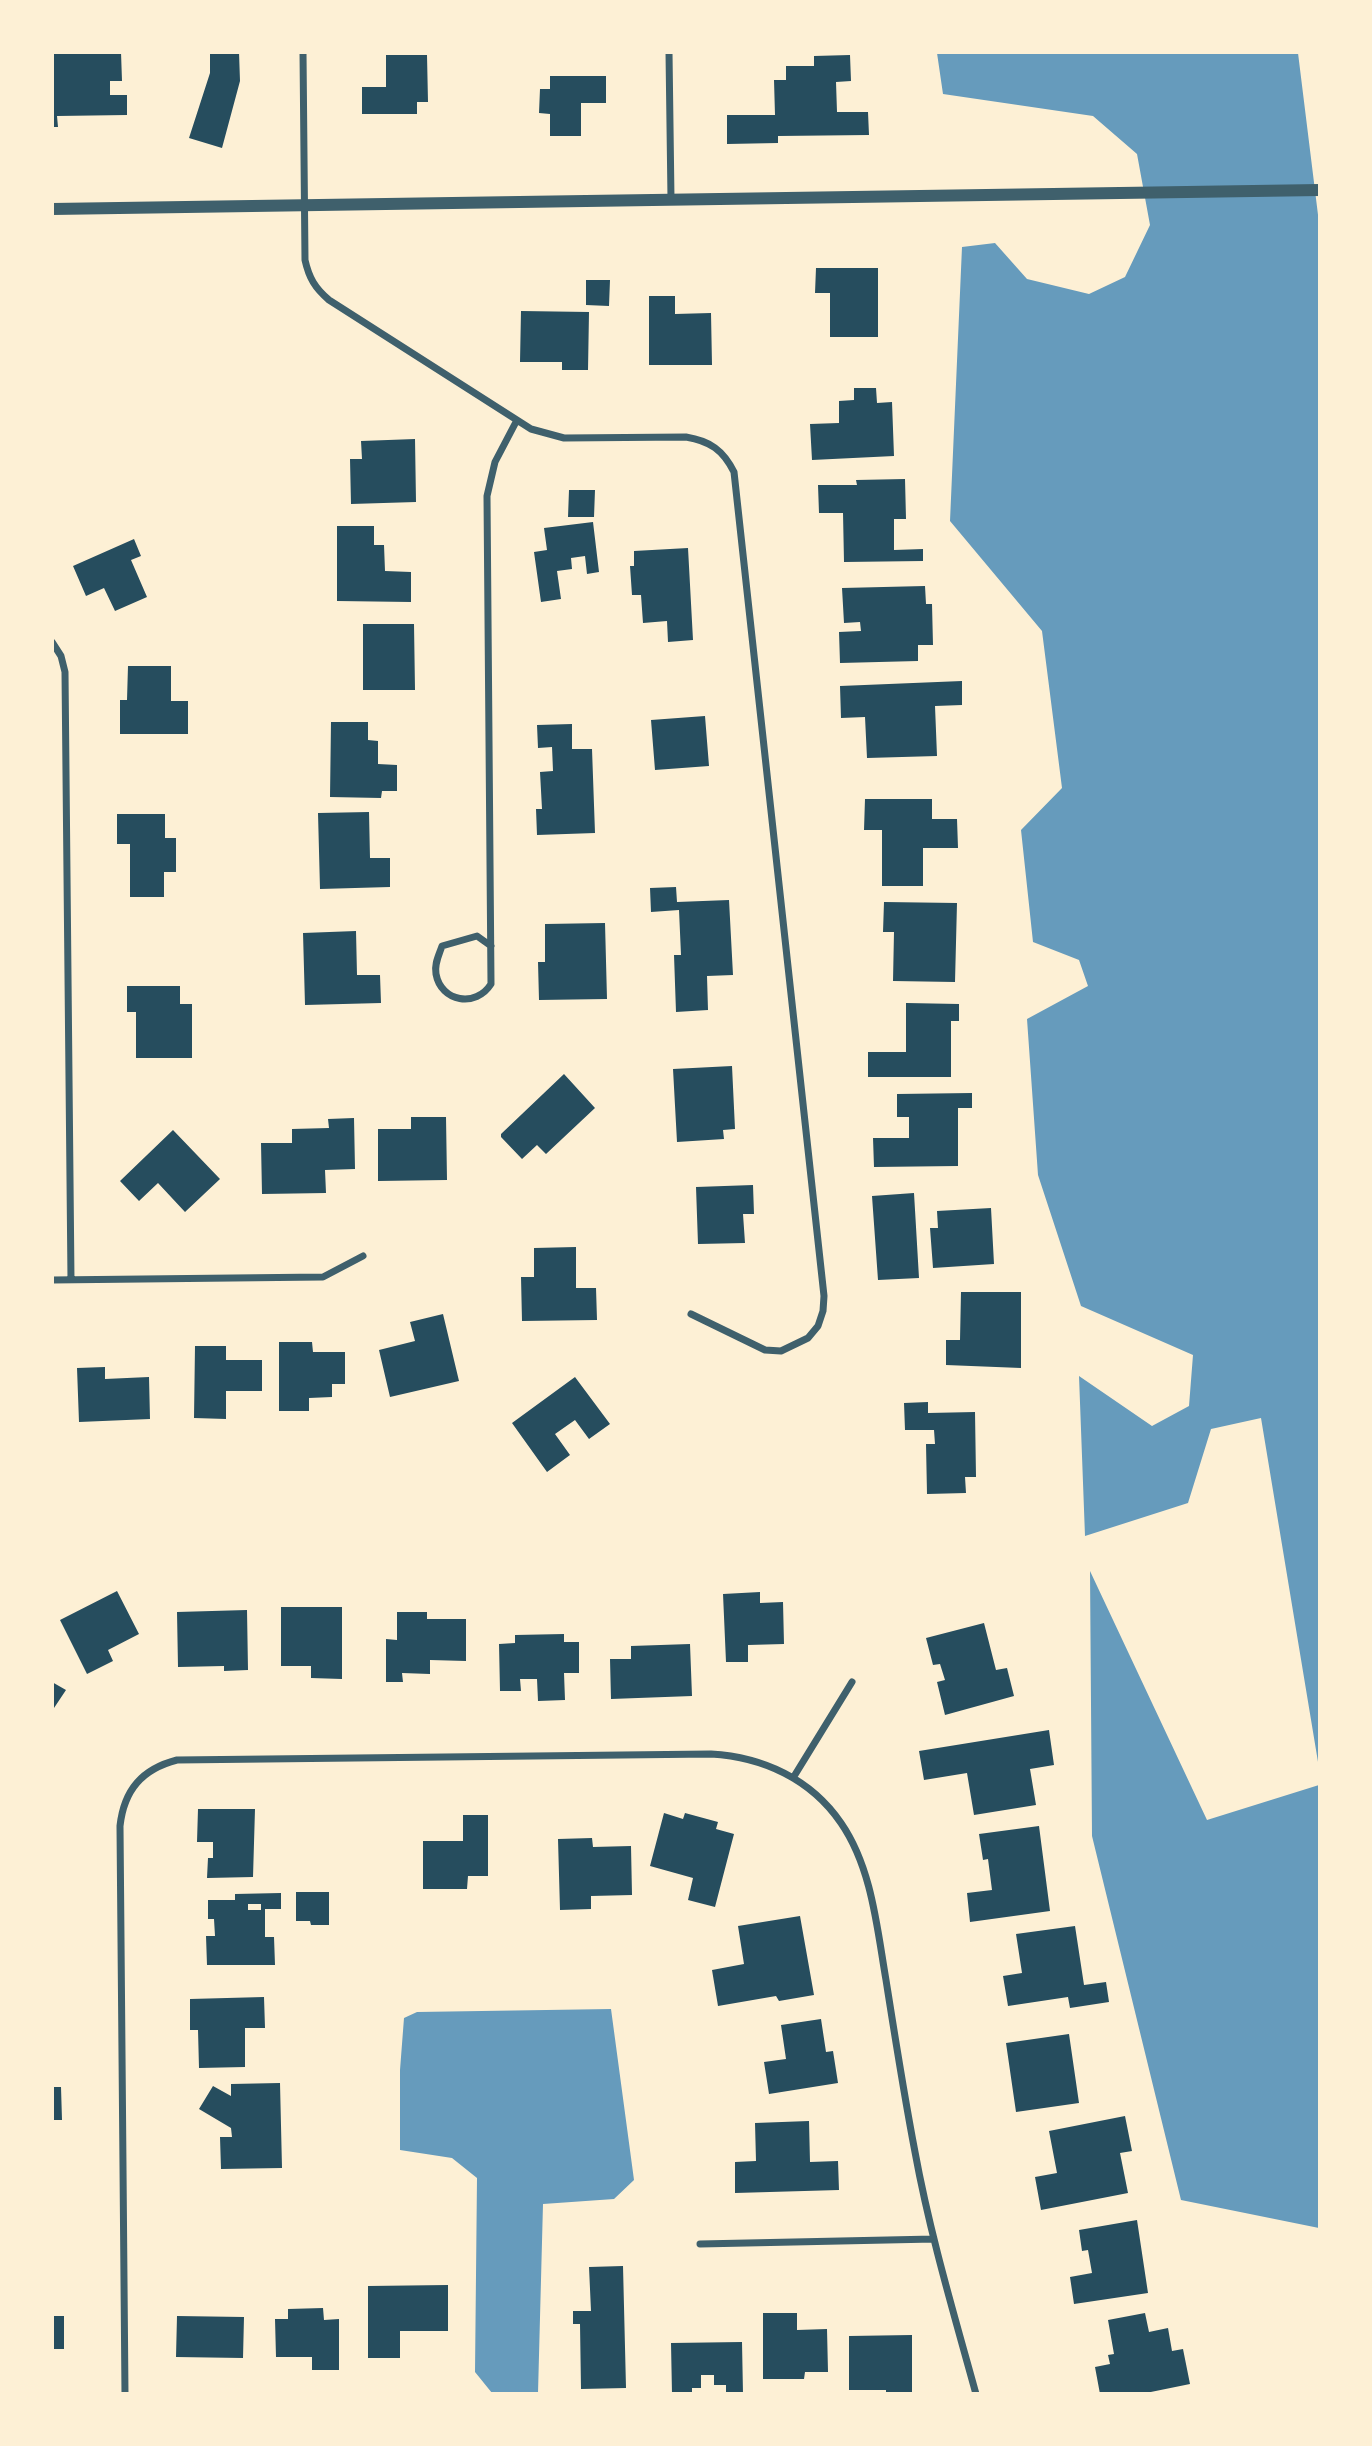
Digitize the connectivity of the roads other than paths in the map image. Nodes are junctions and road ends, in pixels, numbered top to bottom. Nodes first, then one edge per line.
1 (303, 52) edge
2 (669, 52) edge
3 (1320, 190) edge
4 (671, 199) junction
5 (305, 205) junction
6 (52, 209) edge
7 (517, 420) junction
8 (52, 642) edge
9 (491, 946) junction
10 (363, 1256) dead end
11 (52, 1280) edge
12 (71, 1280) junction
13 (691, 1314) dead end
14 (852, 1682) dead end
15 (793, 1778) junction
16 (934, 2239) junction
17 (700, 2244) dead end
18 (125, 2393) edge
19 (976, 2393) edge

1 - 5 street
2 - 4 street
3 - 4 street
4 - 5 street
5 - 6 street
5 - 7 street
7 - 9 street
7 - 13 street
8 - 12 street
9 - 9 street
10 - 12 street
11 - 12 street
14 - 15 street
15 - 16 street
15 - 18 street
16 - 17 street
16 - 19 street

